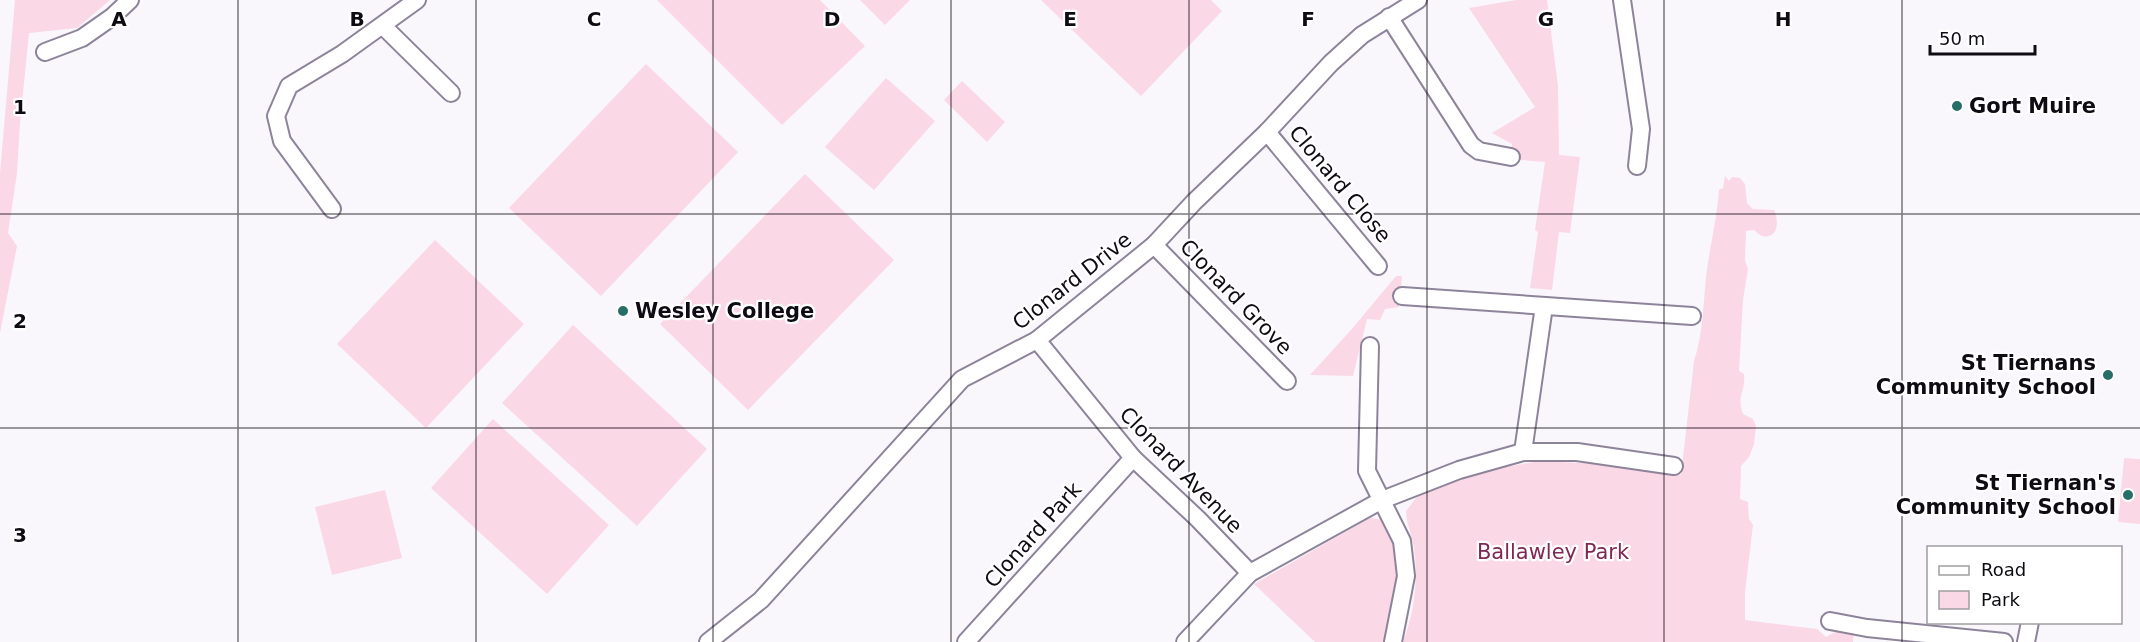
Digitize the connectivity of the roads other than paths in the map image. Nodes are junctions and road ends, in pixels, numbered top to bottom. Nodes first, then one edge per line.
1 (130, 0) edge
2 (417, 0) edge
3 (1418, 0) edge
4 (1622, 0) edge
5 (1389, 17) junction
6 (383, 26) junction
7 (45, 52) dead end
8 (451, 93) dead end
9 (1267, 132) junction
10 (1511, 157) dead end
11 (1637, 166) dead end
12 (332, 209) dead end
13 (1154, 245) junction
14 (1378, 266) dead end
15 (1402, 296) dead end
16 (1544, 306) junction
17 (1692, 316) dead end
18 (1037, 340) junction
19 (1370, 346) dead end
20 (1287, 381) dead end
21 (1523, 452) junction
22 (1133, 458) junction
23 (1674, 466) dead end
24 (1382, 500) junction
25 (1250, 573) junction
26 (1830, 621) dead end
27 (2030, 624) edge
28 (1868, 635) edge
29 (708, 642) edge
30 (966, 642) edge
31 (1185, 642) edge
32 (1393, 642) edge
33 (2004, 642) edge
34 (2026, 642) edge

1 - 7 street
2 - 6 street
3 - 5 street, Clonard Drive
4 - 11 street
5 - 9 street, Clonard Drive
5 - 10 street
6 - 8 street
6 - 12 street
9 - 13 street, Clonard Drive
9 - 14 street, Clonard Close
13 - 18 street, Clonard Drive
13 - 20 street, Clonard Grove
15 - 16 street
16 - 17 street
16 - 21 street
18 - 22 street, Clonard Avenue
18 - 29 street, Clonard Drive
19 - 24 street
21 - 23 street
21 - 24 street
22 - 25 street, Clonard Avenue
22 - 30 street, Clonard Park
24 - 25 street
24 - 32 street
25 - 31 street
26 - 28 street
27 - 34 street
28 - 33 street

